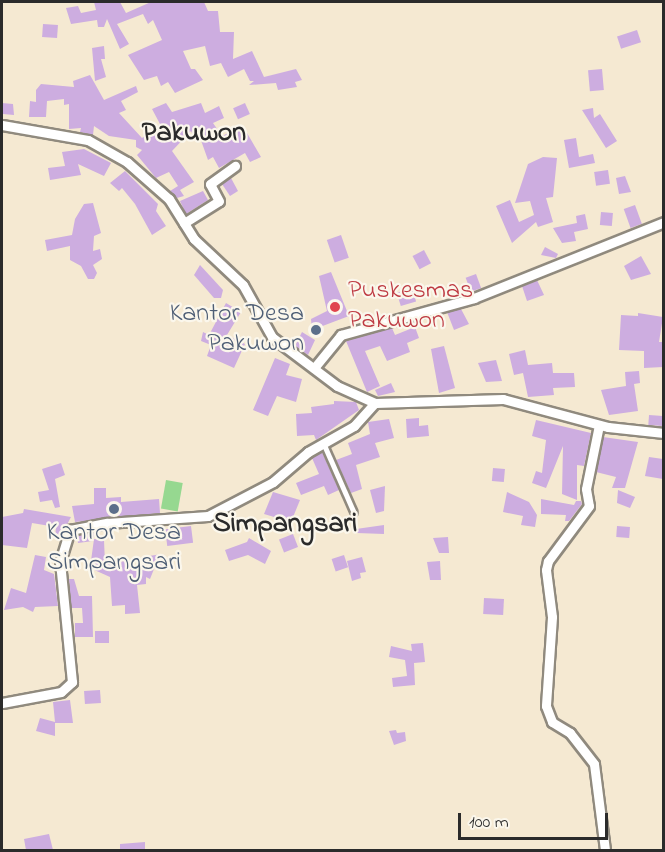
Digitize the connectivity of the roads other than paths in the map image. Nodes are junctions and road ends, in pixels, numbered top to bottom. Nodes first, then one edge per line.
1 (2, 125) edge
2 (235, 166) dead end
3 (663, 222) edge
4 (184, 223) junction
5 (314, 368) junction
6 (375, 403) junction
7 (599, 424) junction
8 (663, 433) edge
9 (324, 444) junction
10 (354, 512) dead end
11 (2, 703) edge
12 (606, 850) edge

1 - 4 street
2 - 4 street
3 - 5 street
4 - 5 street
5 - 6 street
6 - 7 street
6 - 9 street
7 - 8 street
7 - 12 street
9 - 10 lane
9 - 11 street

